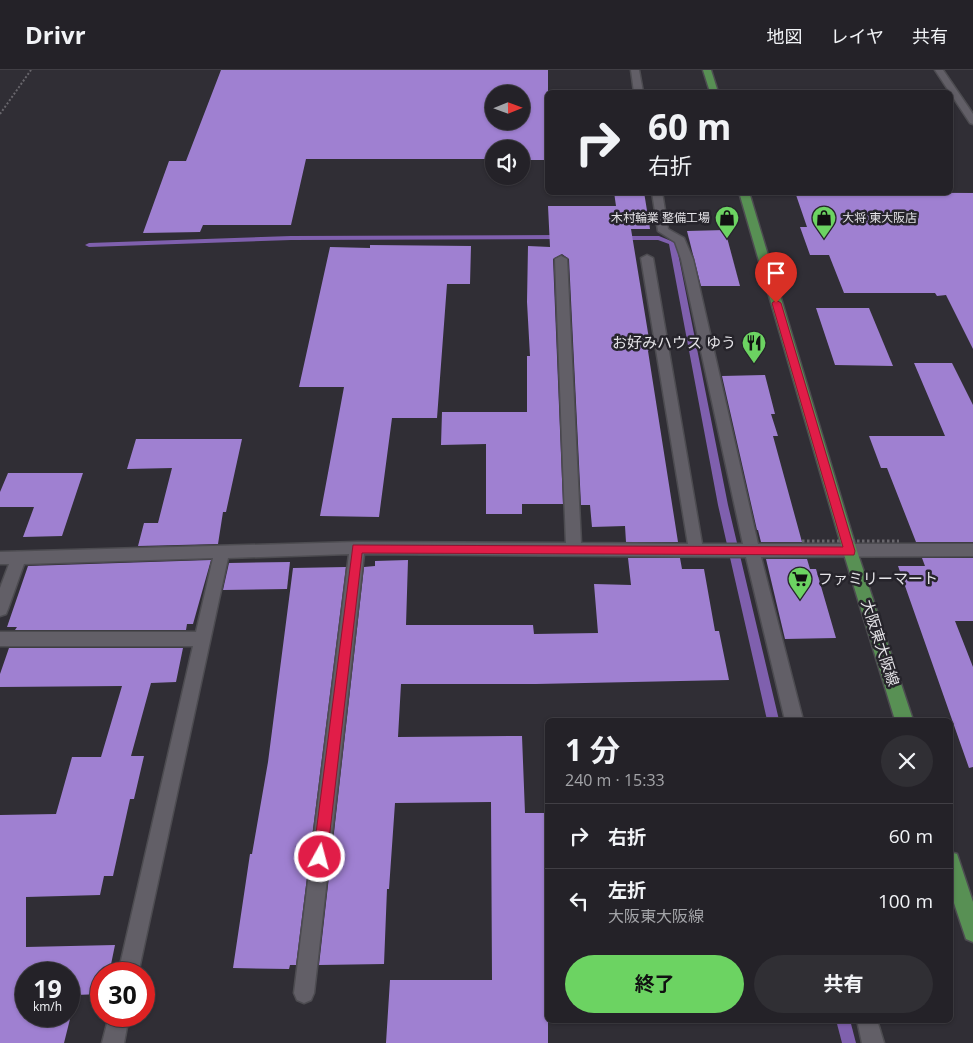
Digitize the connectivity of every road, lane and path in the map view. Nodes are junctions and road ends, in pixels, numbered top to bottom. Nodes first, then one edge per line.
1 (31, 70) edge
2 (635, 70) edge
3 (707, 70) edge
4 (939, 70) edge
5 (639, 90) edge
6 (713, 90) edge
7 (952, 90) edge
8 (953, 91) edge
9 (0, 114) edge
10 (973, 121) edge
11 (657, 195) edge
12 (745, 195) edge
13 (647, 258) dead end
14 (561, 259) dead end
15 (802, 541) dead end
16 (899, 541) dead end
17 (356, 548) junction
18 (574, 550) junction
19 (696, 550) junction
20 (973, 550) edge
21 (752, 551) junction
22 (850, 551) junction
23 (222, 552) junction
24 (0, 558) edge
25 (19, 558) junction
26 (0, 609) edge
27 (0, 639) edge
28 (203, 639) junction
29 (794, 718) edge
30 (903, 718) edge
31 (953, 870) edge
32 (973, 932) edge
33 (131, 962) edge
34 (304, 993) dead end
35 (869, 1023) edge
36 (116, 1027) edge
37 (113, 1043) edge
38 (873, 1043) edge

1 - 9 path
2 - 5 street
3 - 6 main road
4 - 7 street
8 - 10 street
11 - 21 street
12 - 22 main road, 大阪東大阪線
13 - 19 street
14 - 18 street
15 - 16 path, bridge
17 - 18 street
17 - 23 street
17 - 34 street
18 - 19 street
19 - 21 street
20 - 22 street
21 - 22 street
21 - 29 street
22 - 30 main road, 大阪東大阪線
23 - 25 street
23 - 28 street
24 - 25 street
25 - 26 street
27 - 28 street
28 - 33 street
31 - 32 main road
35 - 38 street
36 - 37 street

